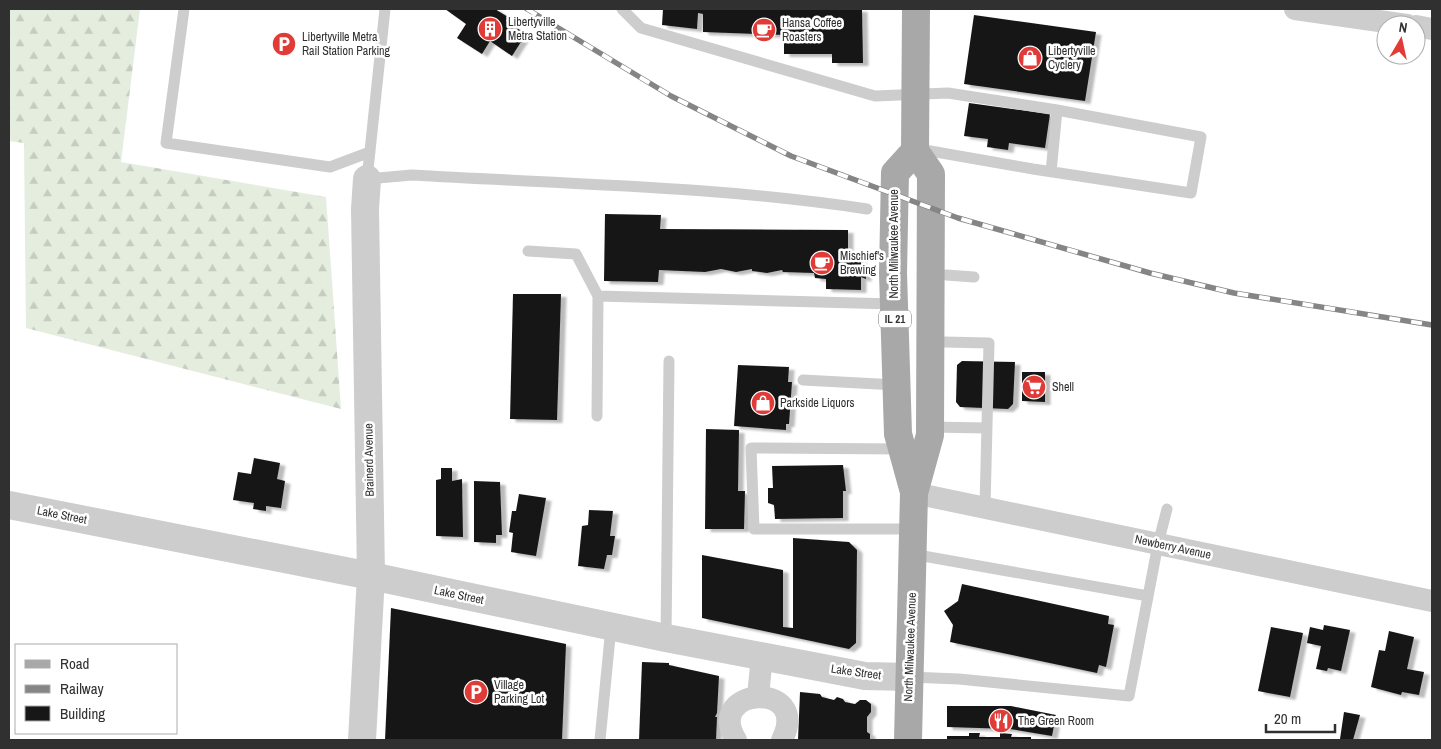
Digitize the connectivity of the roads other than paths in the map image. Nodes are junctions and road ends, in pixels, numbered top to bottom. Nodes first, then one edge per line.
1 (184, 9) edge
2 (385, 9) edge
3 (622, 9) edge
4 (916, 9) edge
5 (1295, 9) edge
6 (1376, 21) edge
7 (915, 95) junction
8 (1057, 110) junction
9 (914, 149) junction
10 (368, 165) junction
11 (1051, 172) junction
12 (867, 209) dead end
13 (528, 251) dead end
14 (946, 274) dead end
15 (974, 277) dead end
16 (598, 296) junction
17 (894, 304) junction
18 (944, 342) dead end
19 (669, 361) dead end
20 (803, 380) dead end
21 (897, 385) junction
22 (597, 416) dead end
23 (930, 427) junction
24 (987, 428) junction
25 (902, 449) junction
26 (914, 493) junction
27 (9, 505) edge
28 (986, 507) junction
29 (1167, 509) dead end
30 (913, 541) junction
31 (1158, 544) junction
32 (371, 576) junction
33 (1148, 596) junction
34 (1432, 601) edge
35 (611, 627) junction
36 (666, 638) junction
37 (762, 656) junction
38 (909, 677) junction
39 (758, 696) junction
40 (362, 740) edge
41 (600, 740) edge
42 (736, 740) edge
43 (782, 740) edge
44 (908, 740) edge

1 - 10 lane
2 - 10 lane
3 - 7 lane
4 - 7 main road
5 - 6 street
7 - 8 lane
7 - 9 main road
8 - 11 lane
8 - 11 lane
9 - 11 lane
9 - 17 main road, North Milwaukee Avenue / IL 21
9 - 23 main road, North Milwaukee Avenue / IL 21
10 - 12 lane
10 - 32 street, Brainerd Avenue
13 - 16 lane
14 - 15 lane
16 - 17 lane
16 - 22 lane
17 - 21 main road, North Milwaukee Avenue / IL 21
18 - 24 lane
19 - 36 lane
20 - 21 lane
21 - 25 main road, North Milwaukee Avenue / IL 21
23 - 24 lane
23 - 26 main road, North Milwaukee Avenue / IL 21
24 - 28 lane
25 - 26 main road, North Milwaukee Avenue / IL 21
25 - 30 lane
26 - 28 street, Newberry Avenue
26 - 30 main road, North Milwaukee Avenue / IL 21
27 - 32 street, Lake Street
28 - 31 street, Newberry Avenue
29 - 31 lane
30 - 33 lane
30 - 38 main road, North Milwaukee Avenue / IL 21
31 - 33 lane
31 - 34 street, Newberry Avenue
32 - 35 street, Lake Street
32 - 40 street, Brainerd Avenue
33 - 38 lane
35 - 36 street, Lake Street
35 - 41 lane
36 - 37 street, Lake Street
37 - 38 street, Lake Street
37 - 39 street
38 - 44 main road, North Milwaukee Avenue / IL 21
39 - 42 street
39 - 43 street

